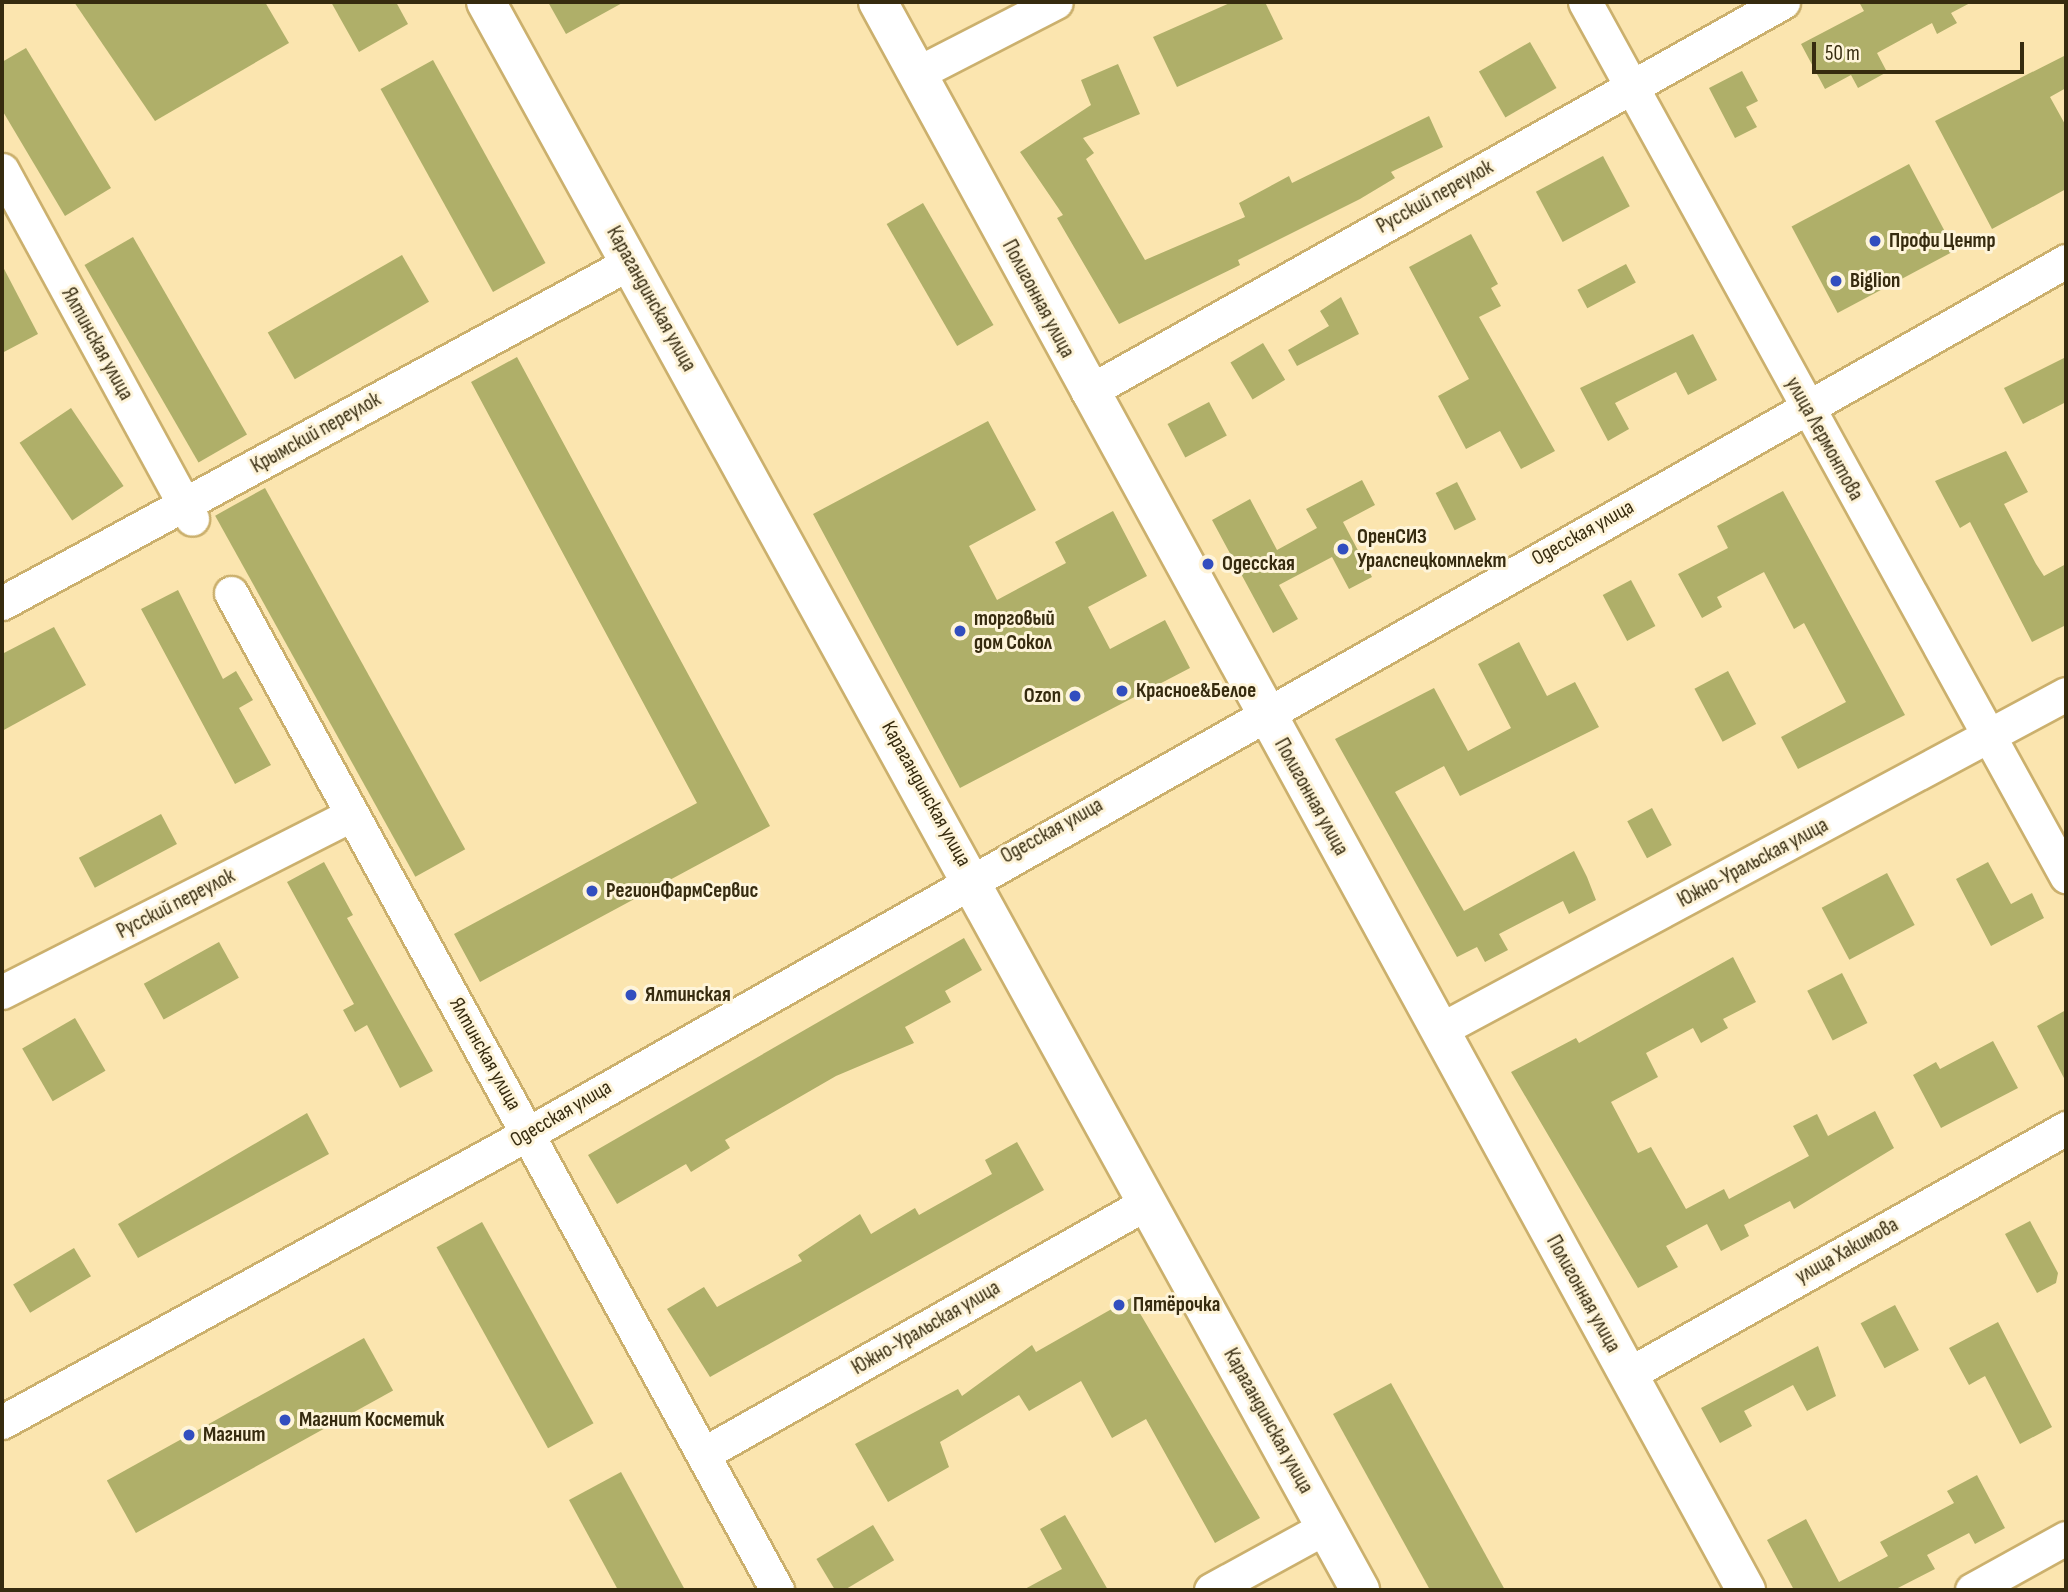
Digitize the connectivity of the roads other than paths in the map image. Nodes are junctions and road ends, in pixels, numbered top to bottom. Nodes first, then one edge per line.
1 (486, 2) edge
2 (878, 2) edge
3 (1056, 2) edge
4 (1585, 2) edge
5 (1783, 2) edge
6 (916, 74) junction
7 (1632, 85) junction
8 (2, 170) edge
9 (2066, 261) edge
10 (631, 262) junction
11 (1088, 392) junction
12 (1806, 408) junction
13 (188, 512) junction
14 (231, 593) dead end
15 (2, 603) edge
16 (2066, 694) edge
17 (1265, 713) junction
18 (1987, 738) junction
19 (351, 815) junction
20 (972, 876) junction
21 (2066, 876) edge
22 (2, 992) edge
23 (1438, 1031) junction
24 (2066, 1128) edge
25 (529, 1133) junction
26 (1148, 1202) junction
27 (1627, 1375) junction
28 (3, 1419) edge
29 (703, 1454) junction
30 (1326, 1527) junction
31 (2066, 1538) edge
32 (777, 1590) edge
33 (1211, 1590) edge
34 (1360, 1590) edge
35 (1746, 1590) edge
36 (1972, 1590) edge

1 - 10 main road, Карагандинская улица
2 - 6 main road, Полигонная улица
3 - 6 street
4 - 7 street, улица Лермонтова
5 - 7 street, Русский переулок
6 - 11 main road, Полигонная улица
7 - 11 street, Русский переулок
7 - 12 street, улица Лермонтова
8 - 13 street, Ялтинская улица
9 - 12 street, Одесская улица
10 - 13 street, Крымский переулок
10 - 20 main road, Карагандинская улица
11 - 17 main road, Полигонная улица
12 - 17 street, Одесская улица
12 - 18 street, улица Лермонтова
13 - 15 street, Крымский переулок
14 - 19 street, Ялтинская улица
16 - 18 street, Южно-Уральская улица
17 - 20 street, Одесская улица
17 - 23 main road, Полигонная улица
18 - 21 street, улица Лермонтова
18 - 23 street, Южно-Уральская улица
19 - 22 street, Русский переулок
19 - 25 street, Ялтинская улица
20 - 25 street, Одесская улица
20 - 26 main road, Карагандинская улица
23 - 27 main road, Полигонная улица
24 - 27 street, улица Хакимова
25 - 28 street, Одесская улица
25 - 29 street, Ялтинская улица
26 - 29 street, Южно-Уральская улица
26 - 30 main road, Карагандинская улица
27 - 35 main road, Полигонная улица
29 - 32 street, Ялтинская улица
30 - 33 street
30 - 34 main road, Карагандинская улица
31 - 36 street

